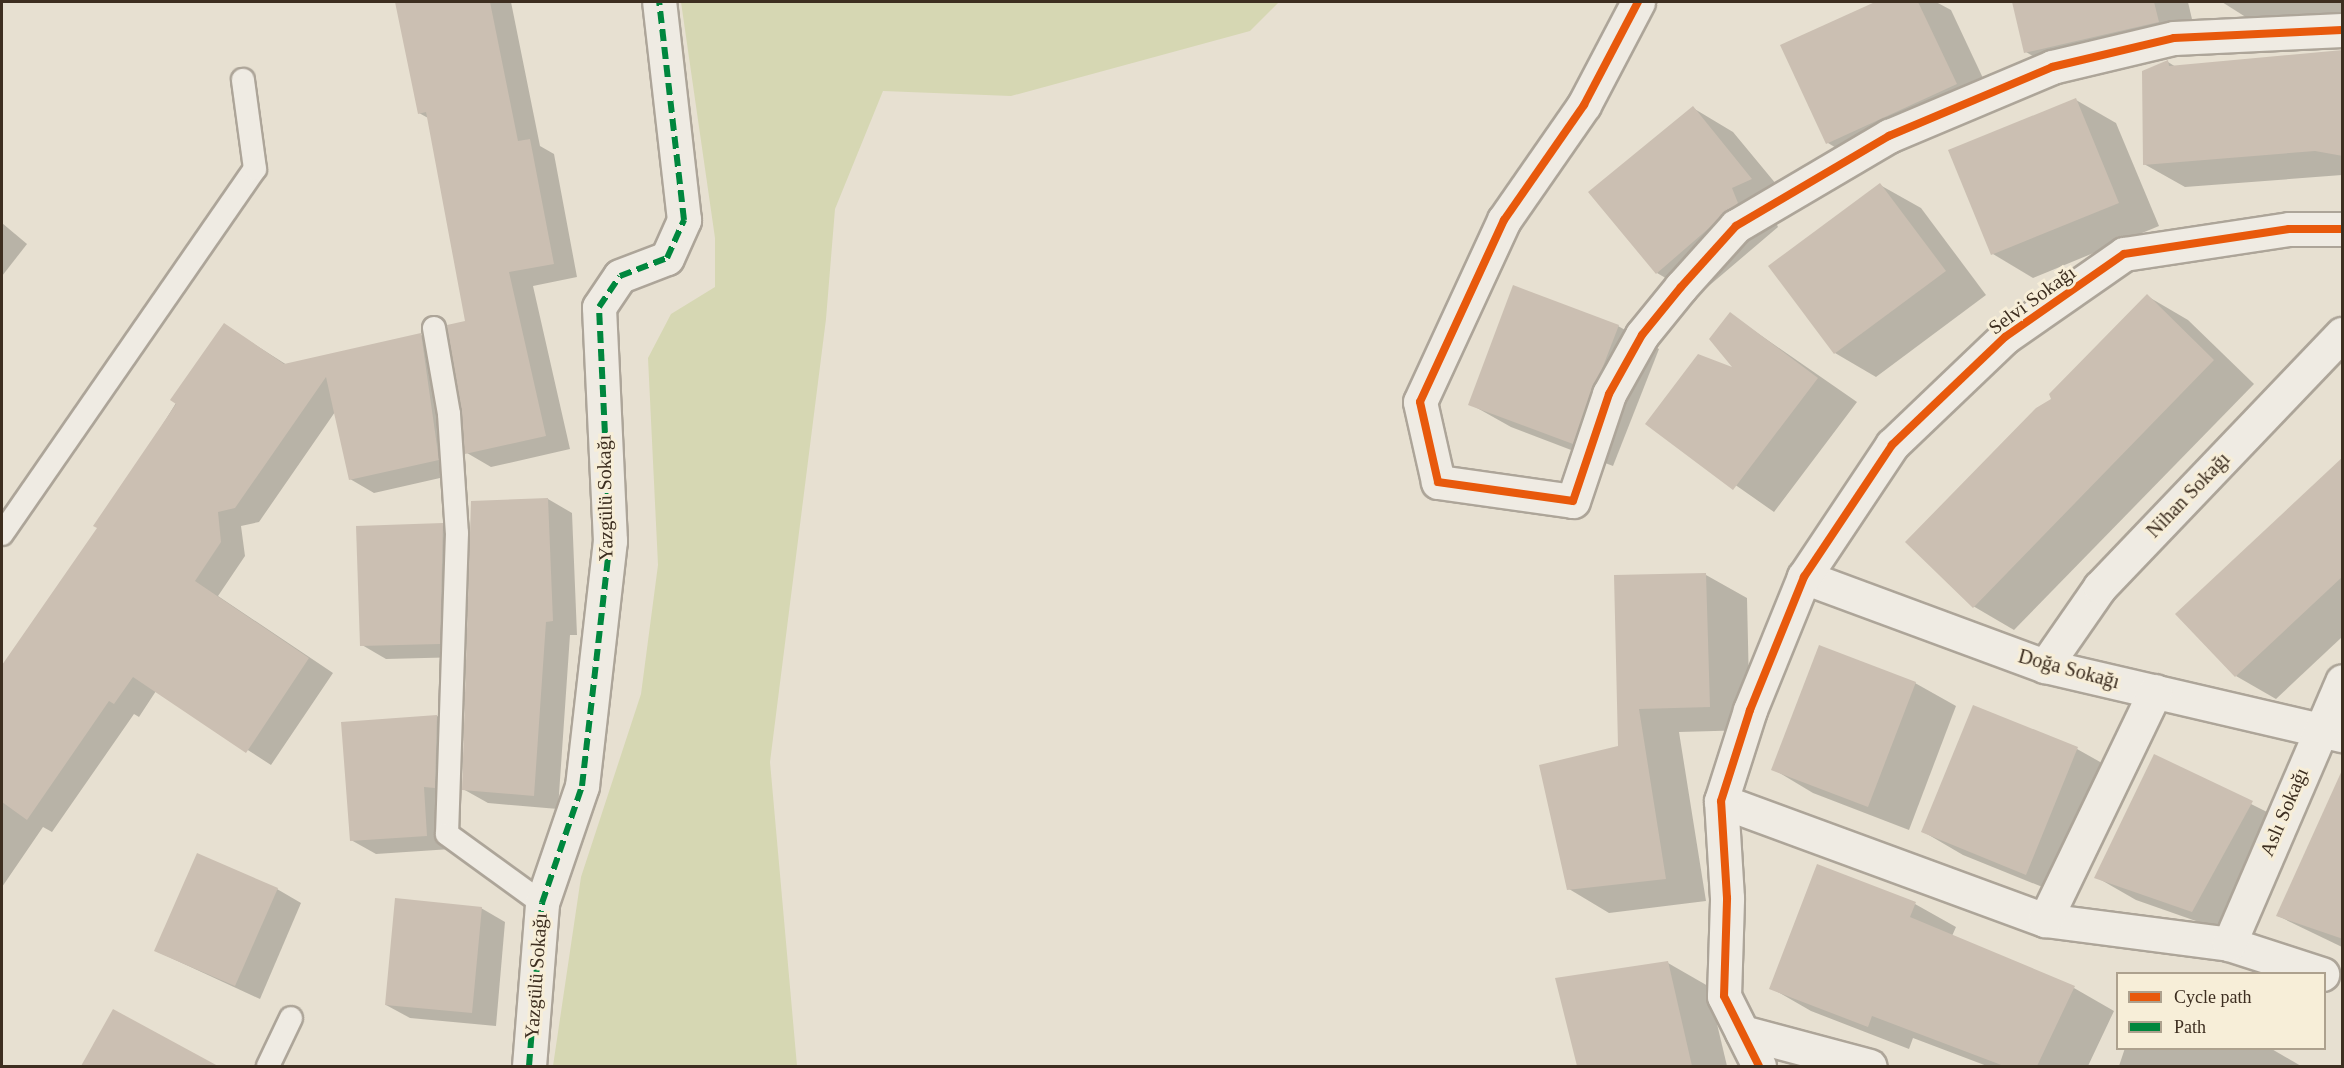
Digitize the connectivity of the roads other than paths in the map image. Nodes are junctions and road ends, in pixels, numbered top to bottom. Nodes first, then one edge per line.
1 (659, 2) edge
2 (1638, 2) edge
3 (2343, 30) edge
4 (243, 80) dead end
5 (2343, 229) edge
6 (434, 327) dead end
7 (2343, 334) edge
8 (2, 534) edge
9 (1804, 577) junction
10 (2045, 666) junction
11 (2343, 681) edge
12 (2155, 691) junction
13 (2331, 731) edge
14 (1721, 801) junction
15 (542, 903) junction
16 (2045, 920) junction
17 (2229, 944) junction
18 (2317, 972) edge
19 (2326, 975) edge
20 (2343, 980) edge
21 (291, 1018) dead end
22 (1742, 1032) junction
23 (268, 1066) edge
24 (529, 1066) edge
25 (1759, 1066) edge
26 (1870, 1066) edge

1 - 15 street, Yazgülü Sokağı
2 - 3 street
4 - 8 lane
5 - 9 street, Selvi Sokağı
6 - 15 lane
7 - 10 street, Nihan Sokağı
9 - 10 street, Doğa Sokağı
9 - 14 street, Selvi Sokağı
10 - 12 street, Doğa Sokağı
11 - 13 street, Aslı Sokağı
12 - 13 street, Doğa Sokağı
12 - 16 street
13 - 17 street, Aslı Sokağı
14 - 16 street
14 - 22 street
15 - 24 street, Yazgülü Sokağı
16 - 17 street
17 - 18 street
19 - 20 street
21 - 23 lane
22 - 25 street
22 - 26 street

